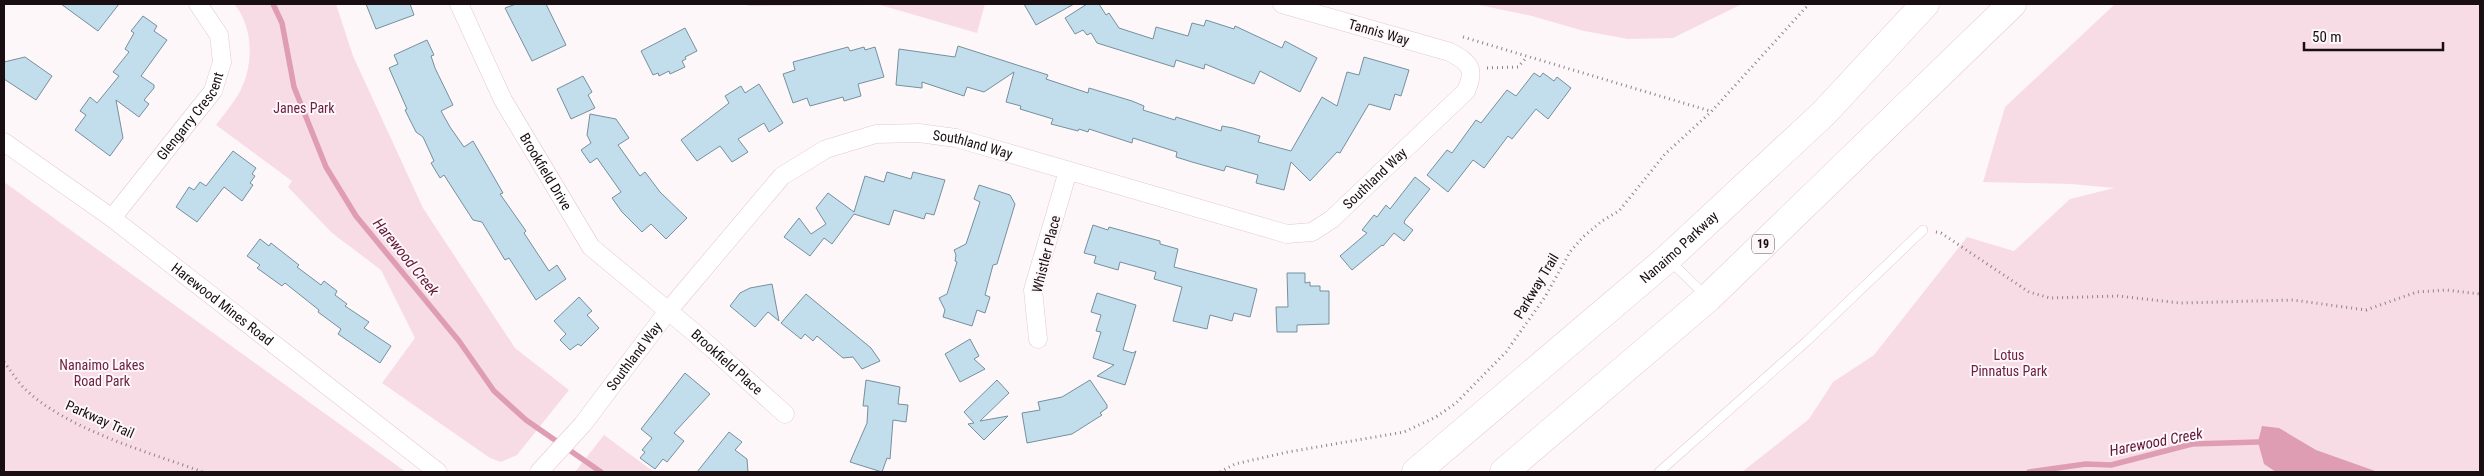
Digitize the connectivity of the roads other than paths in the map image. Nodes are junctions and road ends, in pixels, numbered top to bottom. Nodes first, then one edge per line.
1 (198, 4) edge
2 (458, 4) edge
3 (1282, 4) edge
4 (1925, 4) edge
5 (2012, 4) edge
6 (1471, 68) joint
7 (4, 142) edge
8 (1068, 171) junction
9 (112, 218) junction
10 (1923, 230) road end
11 (1667, 259) junction
12 (1708, 298) junction
13 (668, 311) junction
14 (1038, 339) dead end
15 (785, 414) dead end
16 (438, 472) edge
17 (539, 472) edge
18 (1416, 472) edge
19 (1504, 472) edge
20 (1659, 472) edge

1 - 9 street, Glengarry Crescent
2 - 13 street, Brookfield Drive
3 - 6 street, Tannis Way
4 - 11 highway, Nanaimo Parkway
5 - 12 highway, 19
6 - 8 street, Southland Way
7 - 9 street, Harewood Mines Road
8 - 13 street, Southland Way
8 - 14 street, Whistler Place
9 - 16 street, Harewood Mines Road
10 - 20 lane
11 - 12 lane
11 - 18 highway, Nanaimo Parkway
12 - 19 highway, 19
13 - 15 street, Brookfield Place
13 - 17 street, Southland Way

